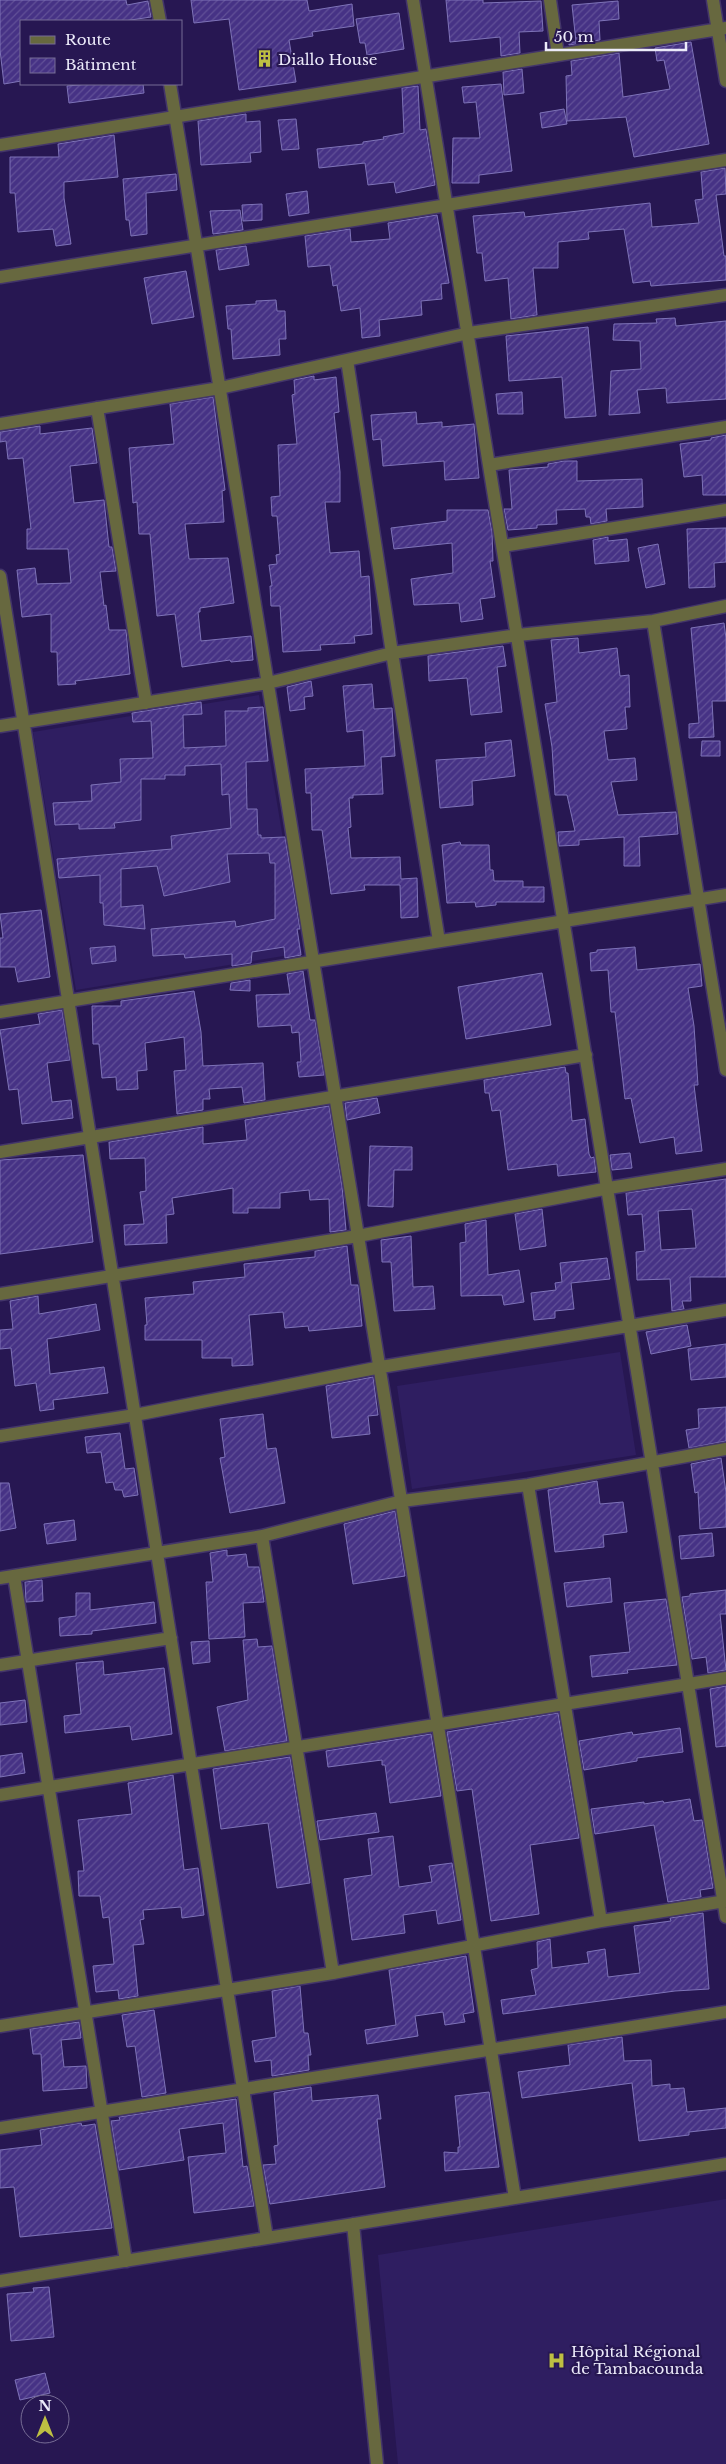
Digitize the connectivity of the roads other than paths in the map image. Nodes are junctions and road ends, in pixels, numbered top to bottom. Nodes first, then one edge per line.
1 (156, 0) edge
2 (414, 0) edge
3 (550, 0) edge
4 (713, 0) edge
5 (160, 20) edge
6 (722, 29) edge
7 (558, 55) junction
8 (426, 76) junction
9 (726, 81) edge
10 (170, 85) edge
11 (175, 117) junction
12 (0, 145) edge
13 (726, 160) edge
14 (447, 205) junction
15 (196, 245) junction
16 (0, 277) edge
17 (726, 294) edge
18 (469, 333) junction
19 (347, 360) junction
20 (220, 388) junction
21 (97, 408) junction
22 (0, 424) edge
23 (726, 427) edge
24 (489, 465) junction
25 (726, 510) edge
26 (503, 546) junction
27 (0, 576) edge
28 (726, 606) edge
29 (652, 621) junction
30 (518, 635) junction
31 (392, 653) junction
32 (268, 683) junction
33 (146, 703) junction
34 (24, 723) junction
35 (0, 726) edge
36 (726, 895) edge
37 (698, 899) junction
38 (564, 921) junction
39 (439, 941) junction
40 (313, 961) junction
41 (68, 1001) junction
42 (0, 1012) edge
43 (586, 1055) junction
44 (726, 1070) edge
45 (335, 1096) junction
46 (90, 1137) junction
47 (0, 1152) edge
48 (726, 1169) edge
49 (608, 1188) junction
50 (358, 1236) junction
51 (112, 1276) junction
52 (0, 1294) edge
53 (726, 1310) edge
54 (630, 1326) junction
55 (381, 1367) junction
56 (135, 1415) junction
57 (0, 1436) edge
58 (726, 1449) edge
59 (653, 1461) junction
60 (528, 1485) junction
61 (402, 1501) junction
62 (262, 1536) junction
63 (157, 1553) junction
64 (14, 1576) junction
65 (0, 1578) edge
66 (171, 1638) junction
67 (28, 1661) junction
68 (0, 1665) edge
69 (726, 1678) edge
70 (689, 1684) junction
71 (565, 1704) junction
72 (438, 1725) junction
73 (296, 1748) junction
74 (191, 1765) junction
75 (49, 1788) junction
76 (0, 1796) edge
77 (725, 1901) edge
78 (726, 1917) edge
79 (601, 1921) junction
80 (474, 1945) junction
81 (333, 1973) junction
82 (227, 1990) junction
83 (86, 2012) junction
84 (726, 2012) edge
85 (0, 2026) edge
86 (491, 2049) junction
87 (243, 2089) junction
88 (102, 2112) junction
89 (0, 2128) edge
90 (726, 2164) edge
91 (515, 2198) junction
92 (353, 2224) junction
93 (267, 2238) junction
94 (126, 2261) junction
95 (0, 2281) edge
96 (377, 2464) edge

1 - 5 street
2 - 8 street
3 - 7 street
4 - 6 street
6 - 7 street
6 - 9 street
7 - 8 street
8 - 11 street
8 - 14 street
10 - 11 street
11 - 12 street
11 - 15 street
13 - 14 street
14 - 15 street
14 - 18 street
15 - 16 street
15 - 20 street
17 - 18 street
18 - 19 street
18 - 24 street
19 - 20 street
19 - 31 street
20 - 21 street
20 - 32 street
21 - 22 street
21 - 33 street
23 - 24 street
24 - 26 street
25 - 26 street
26 - 30 street
27 - 34 street
28 - 29 street
29 - 30 street
29 - 37 street
30 - 31 street
30 - 38 street
31 - 32 street
31 - 39 street
32 - 33 street
32 - 40 street
33 - 34 street
34 - 35 street
34 - 41 street
36 - 37 street
37 - 38 street
37 - 44 street
38 - 39 street
38 - 43 street
39 - 40 street
40 - 41 street
40 - 45 street
41 - 42 street
41 - 46 street
43 - 45 street
43 - 49 street
45 - 46 street
45 - 50 street
46 - 47 street
46 - 51 street
48 - 49 street
49 - 50 street
49 - 54 street
50 - 51 street
50 - 55 street
51 - 52 street
51 - 56 street
53 - 54 street
54 - 55 street
54 - 59 street
55 - 56 street
55 - 61 street
56 - 57 street
56 - 63 street
58 - 59 street
59 - 60 street
59 - 70 street
60 - 61 street
60 - 71 street
61 - 62 street
61 - 72 street
62 - 63 street
62 - 73 street
63 - 64 street
63 - 66 street
64 - 65 street
64 - 67 street
66 - 67 street
66 - 74 street
67 - 68 street
67 - 75 street
69 - 70 street
70 - 71 street
70 - 77 street
71 - 72 street
71 - 79 street
72 - 73 street
72 - 80 street
73 - 74 street
73 - 81 street
74 - 75 street
74 - 82 street
75 - 76 street
75 - 83 street
77 - 78 street
77 - 79 street
79 - 80 street
80 - 81 street
80 - 86 street
81 - 82 street
82 - 83 street
82 - 87 street
83 - 85 street
83 - 88 street
84 - 86 street
86 - 87 street
86 - 91 street
87 - 88 street
87 - 93 street
88 - 89 street
88 - 94 street
90 - 91 street
91 - 92 street
92 - 93 street
92 - 96 street
93 - 94 street
94 - 95 street

